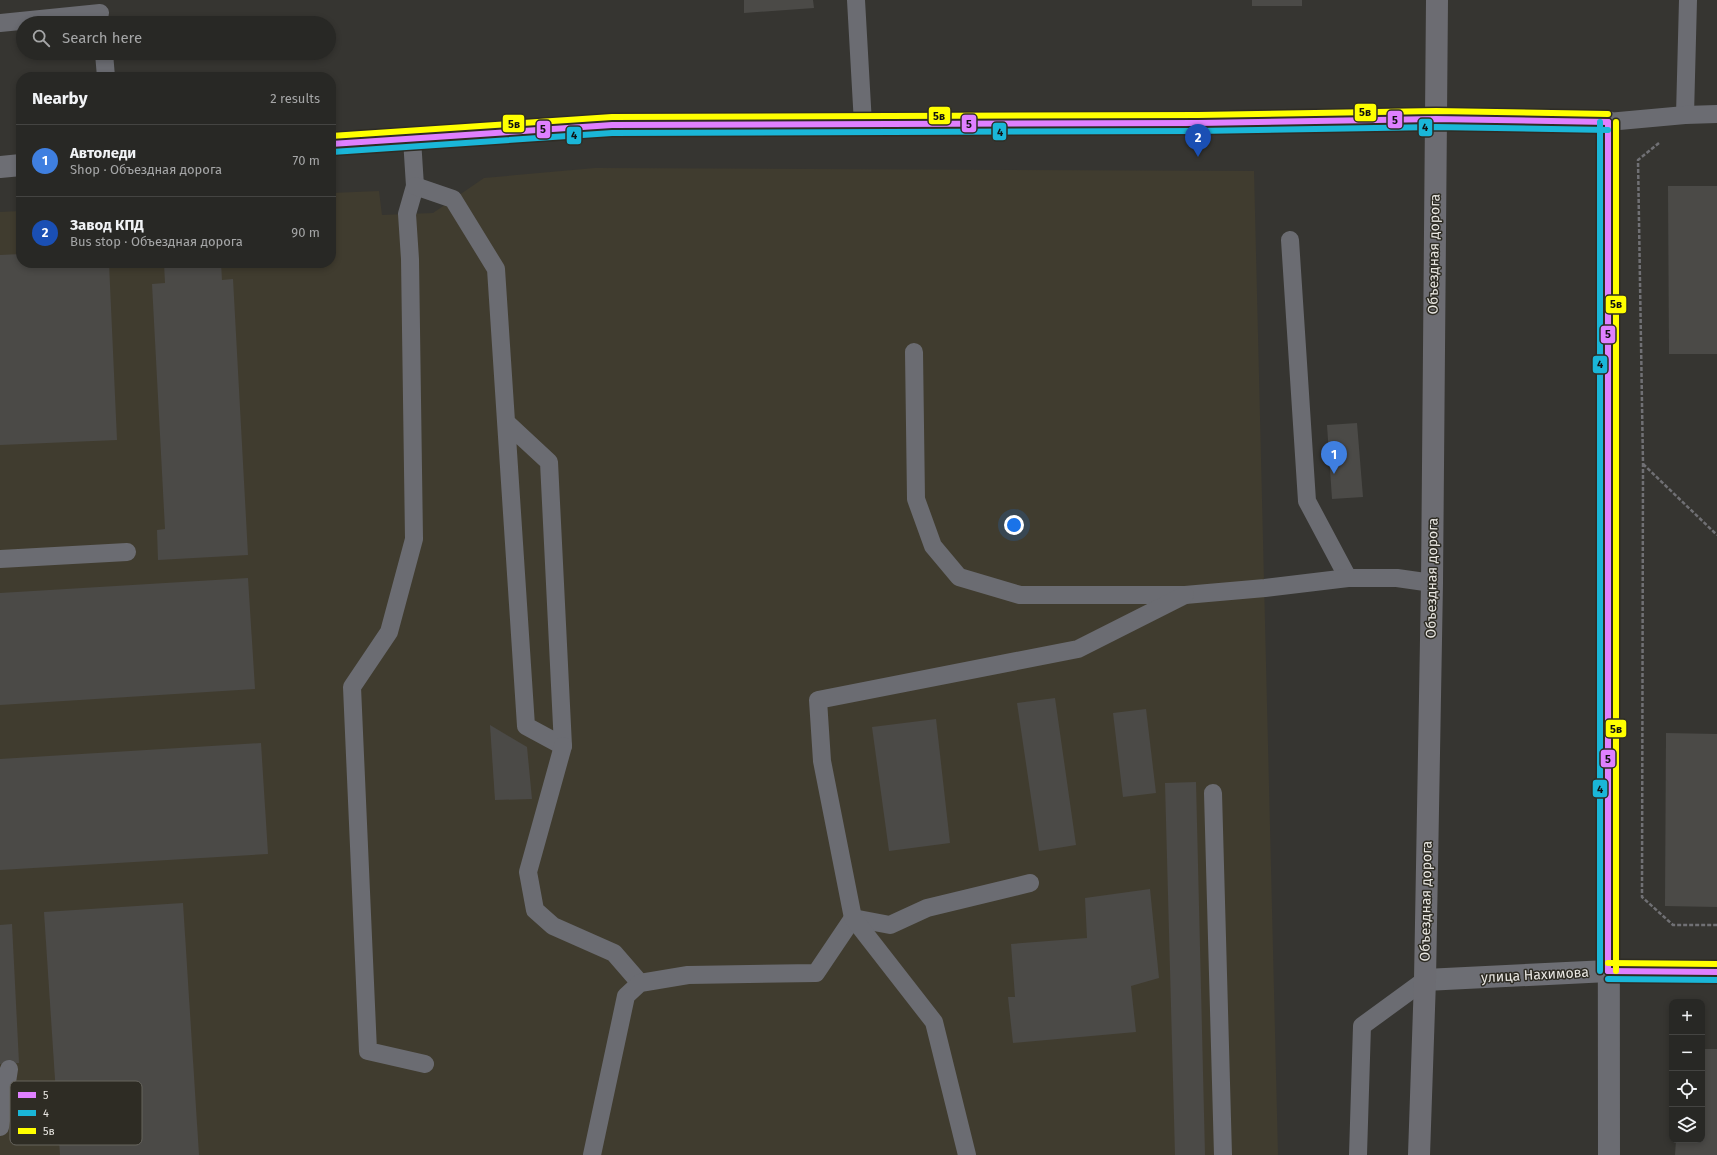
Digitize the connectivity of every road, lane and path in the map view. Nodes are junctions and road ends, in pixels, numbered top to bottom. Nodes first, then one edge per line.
1 (856, 0) edge
2 (1437, 0) edge
3 (1688, 0) edge
4 (101, 12) edge
5 (61, 16) edge
6 (16, 20) edge
7 (0, 22) edge
8 (105, 60) edge
9 (106, 72) edge
10 (1717, 114) edge
11 (1685, 115) junction
12 (1436, 119) junction
13 (1608, 122) junction
14 (863, 124) junction
15 (412, 139) junction
16 (1661, 142) dead end
17 (336, 144) edge
18 (16, 165) edge
19 (0, 167) edge
20 (415, 186) junction
21 (1290, 240) dead end
22 (914, 352) dead end
23 (506, 422) junction
24 (1643, 464) junction
25 (1717, 535) edge
26 (127, 552) dead end
27 (0, 559) edge
28 (1348, 578) junction
29 (1432, 583) junction
30 (1185, 595) junction
31 (564, 746) junction
32 (1214, 793) dead end
33 (1030, 883) dead end
34 (853, 918) junction
35 (1717, 925) edge
36 (1608, 971) junction
37 (1717, 972) edge
38 (1425, 980) junction
39 (640, 983) junction
40 (425, 1064) dead end
41 (9, 1069) dead end
42 (0, 1127) edge
43 (592, 1155) edge
44 (967, 1155) edge
45 (1223, 1155) edge
46 (1358, 1155) edge
47 (1420, 1155) edge
48 (1609, 1155) edge

1 - 14 lane
2 - 12 main road, Объездная дорога
3 - 11 lane
4 - 5 lane
6 - 7 lane
8 - 9 lane
10 - 11 lane
11 - 13 lane
12 - 13 street
12 - 14 street
12 - 29 main road, Объездная дорога
13 - 36 street
14 - 15 street
15 - 17 street
15 - 20 lane
16 - 24 path
18 - 19 street
20 - 23 lane
20 - 40 lane
21 - 28 lane
22 - 30 lane
23 - 31 lane
23 - 31 lane
24 - 25 path
24 - 35 path
26 - 27 lane
28 - 29 lane
28 - 30 lane
29 - 38 main road, Объездная дорога
30 - 34 lane
31 - 39 lane
32 - 45 lane
33 - 34 lane
34 - 39 lane
34 - 44 lane
36 - 37 street, улица Нахимова
36 - 38 street, улица Нахимова
36 - 48 street
38 - 46 lane
38 - 47 main road, Объездная дорога
39 - 43 lane
41 - 42 lane

